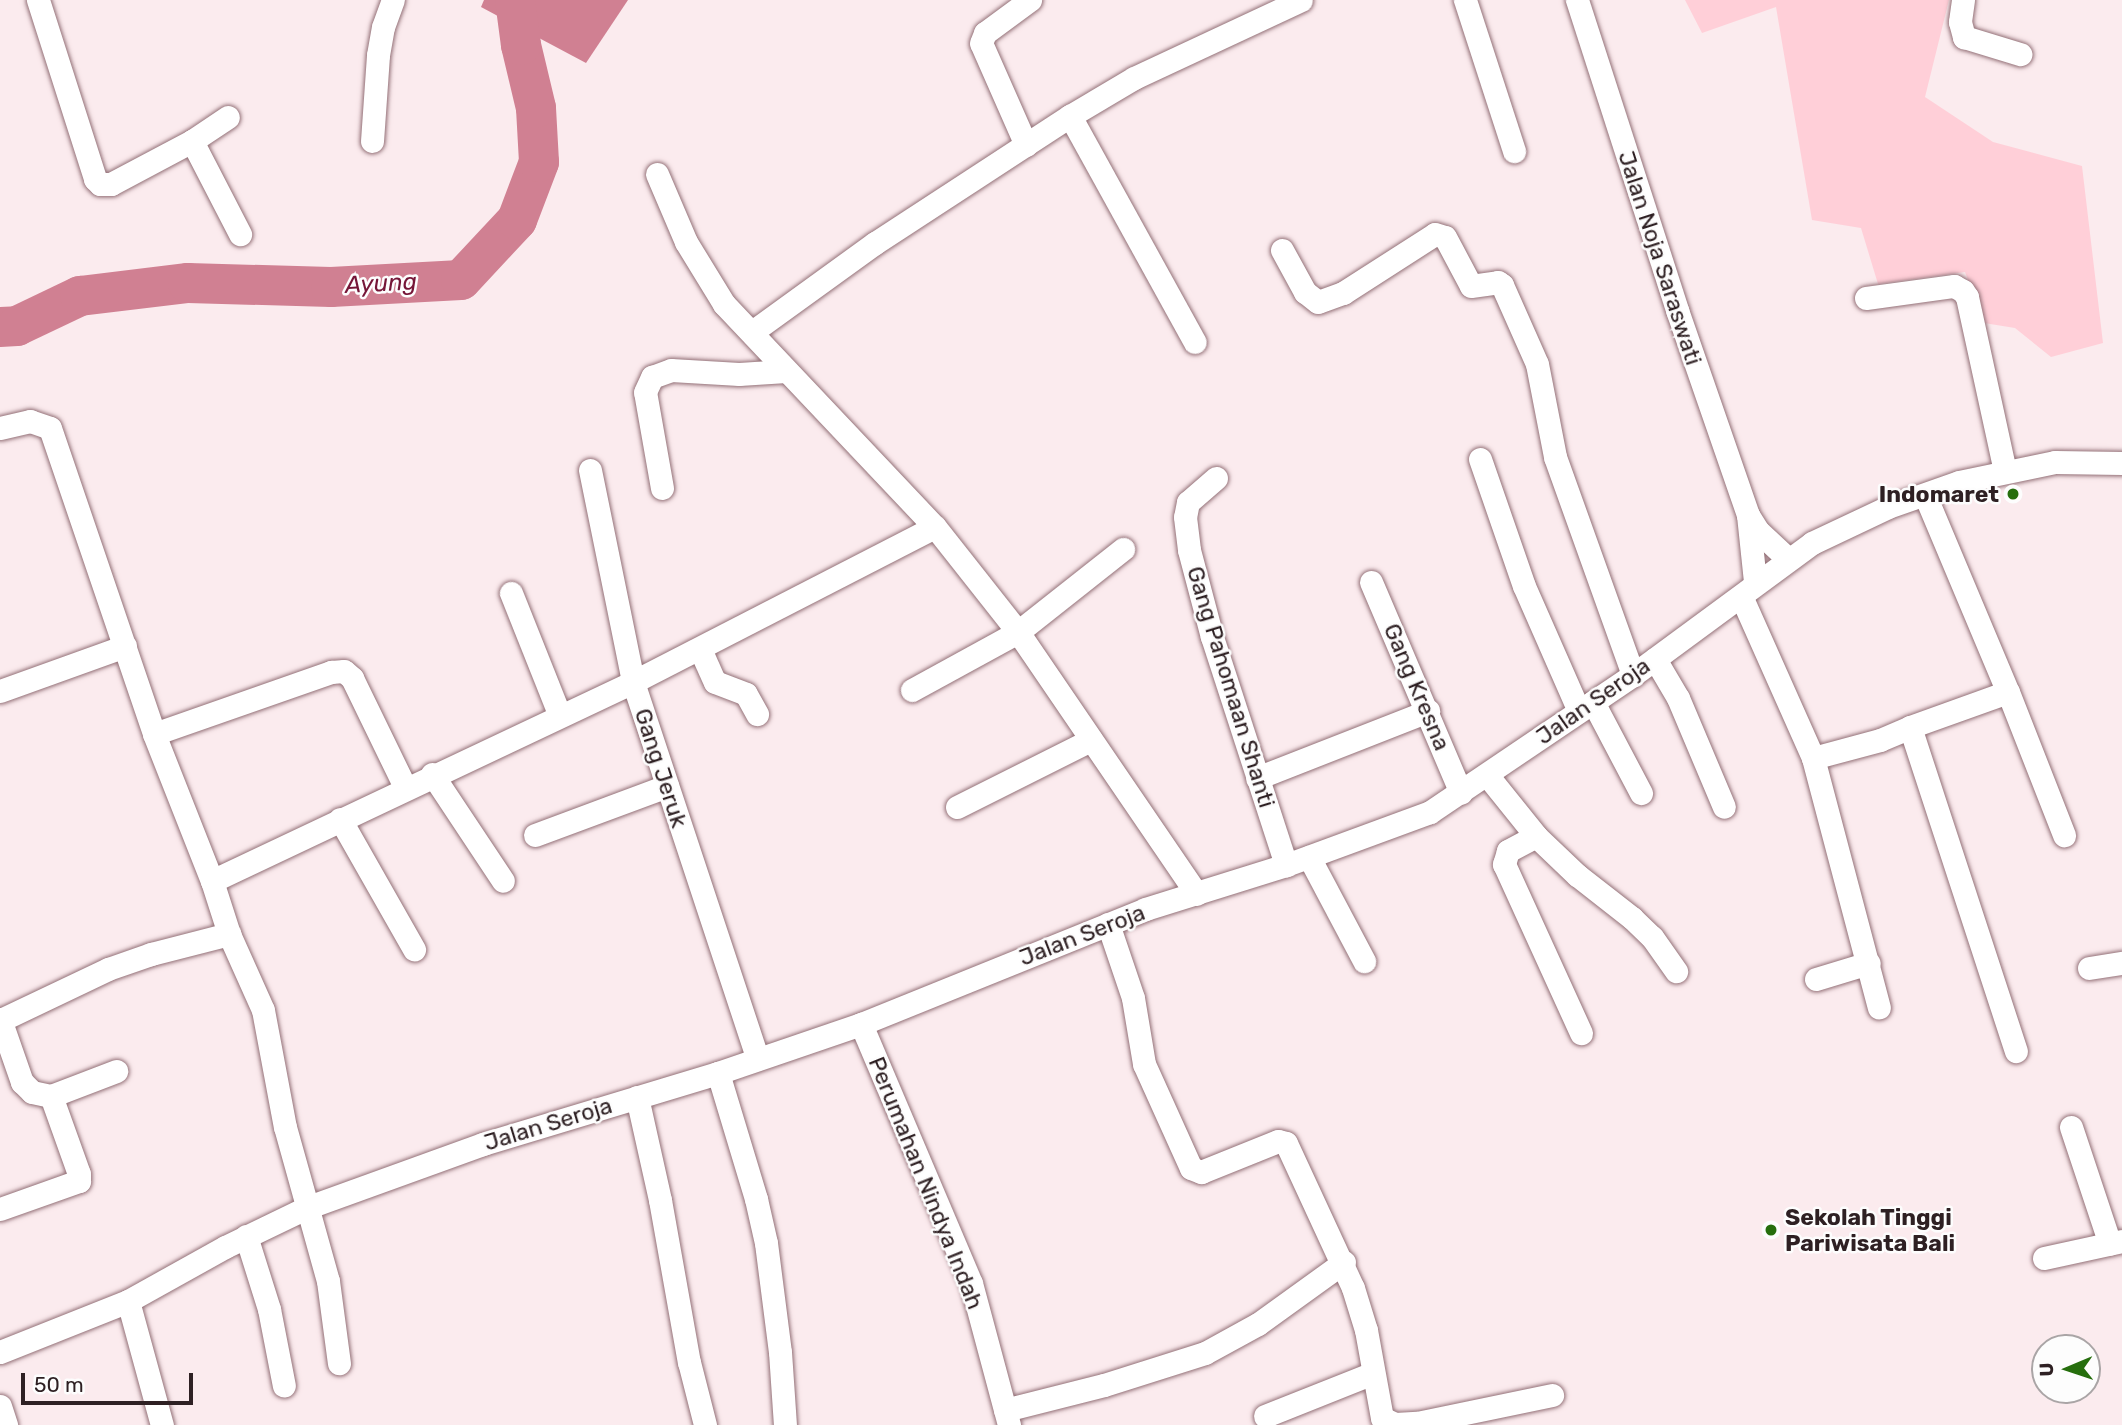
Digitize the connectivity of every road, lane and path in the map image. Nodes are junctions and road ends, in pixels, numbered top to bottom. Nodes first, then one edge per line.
1 (38, 0) edge
2 (393, 0) edge
3 (1030, 0) edge
4 (1465, 0) edge
5 (1577, 0) edge
6 (1963, 0) edge
7 (1295, 1) edge
8 (2020, 54) dead end
9 (1070, 116) junction
10 (228, 117) dead end
11 (192, 141) junction
12 (372, 141) dead end
13 (1026, 145) junction
14 (1514, 151) dead end
15 (657, 174) dead end
16 (240, 234) dead end
17 (1282, 250) dead end
18 (1866, 298) dead end
19 (752, 332) junction
20 (1195, 342) dead end
21 (786, 371) junction
22 (0, 428) edge
23 (1480, 459) dead end
24 (2122, 463) edge
25 (590, 470) dead end
26 (2005, 471) junction
27 (1216, 478) dead end
28 (662, 488) dead end
29 (1925, 495) junction
30 (1748, 515) junction
31 (935, 527) junction
32 (1123, 548) dead end
33 (1787, 558) junction
34 (1371, 582) dead end
35 (1748, 589) junction
36 (511, 593) dead end
37 (1018, 632) junction
38 (125, 646) junction
39 (700, 649) junction
40 (1655, 659) junction
41 (1633, 675) junction
42 (633, 682) junction
43 (912, 690) dead end
44 (0, 691) edge
45 (2008, 692) junction
46 (1585, 706) junction
47 (1428, 711) junction
48 (757, 714) dead end
49 (560, 716) junction
50 (1910, 727) junction
51 (154, 734) junction
52 (1091, 740) junction
53 (1812, 758) junction
54 (432, 774) junction
55 (1487, 775) junction
56 (1257, 778) junction
57 (667, 786) junction
58 (405, 788) junction
59 (1461, 793) junction
60 (1641, 793) dead end
61 (957, 807) dead end
62 (1724, 807) dead end
63 (340, 819) junction
64 (535, 835) dead end
65 (2064, 835) dead end
66 (1536, 836) junction
67 (1309, 857) junction
68 (1286, 865) junction
69 (212, 881) junction
70 (503, 881) dead end
71 (1197, 894) junction
72 (1108, 924) junction
73 (229, 934) junction
74 (414, 949) dead end
75 (1364, 961) dead end
76 (1869, 963) junction
77 (2122, 964) edge
78 (2089, 968) dead end
79 (1676, 971) dead end
80 (1816, 979) dead end
81 (1879, 1007) dead end
82 (0, 1020) edge
83 (861, 1024) junction
84 (1581, 1033) dead end
85 (2016, 1051) dead end
86 (758, 1059) junction
87 (117, 1071) dead end
88 (718, 1073) junction
89 (51, 1096) junction
90 (637, 1097) junction
91 (2071, 1127) dead end
92 (306, 1208) junction
93 (0, 1209) edge
94 (246, 1236) junction
95 (2116, 1242) edge
96 (2044, 1258) dead end
97 (1343, 1262) junction
98 (128, 1301) junction
99 (0, 1352) edge
100 (339, 1363) dead end
101 (1373, 1373) junction
102 (284, 1386) dead end
103 (1552, 1395) dead end
104 (0, 1406) edge
105 (1265, 1416) dead end
106 (1007, 1417) edge
107 (6, 1425) edge
108 (162, 1425) edge
109 (705, 1425) edge
110 (785, 1425) edge

1 - 11 street
2 - 12 street
3 - 13 street
4 - 14 street
5 - 30 street, Jalan Noja Saraswati
6 - 8 street
7 - 9 street
9 - 13 street
9 - 20 street
10 - 11 street
11 - 16 street
13 - 19 street
15 - 19 street
17 - 41 street
18 - 26 street
19 - 21 street
21 - 28 street
21 - 31 street
22 - 38 street
23 - 46 street
24 - 26 street, Jalan Seroja
25 - 42 street, Gang Jeruk
26 - 29 street, Jalan Seroja
27 - 56 street, Gang Pahomaan Shanti
29 - 33 street, Jalan Seroja
29 - 45 street
30 - 33 street, Jalan Noja Saraswati
30 - 35 street, Jalan Noja Saraswati
31 - 37 street
31 - 39 street
32 - 37 street
33 - 35 street, Jalan Seroja
34 - 47 street, Gang Kresna
35 - 40 street, Jalan Seroja
35 - 53 street, Jalan Noja Saraswati
36 - 49 street
37 - 43 street
37 - 52 street
38 - 44 street
38 - 51 street
39 - 42 street
39 - 48 street
40 - 41 street, Jalan Seroja
40 - 62 street
41 - 46 street, Jalan Seroja
42 - 49 street
42 - 57 street, Gang Jeruk
45 - 50 street
45 - 65 street
46 - 55 street, Jalan Seroja
46 - 60 street
47 - 56 street
47 - 59 street, Gang Kresna
49 - 54 street
50 - 53 street
50 - 85 street
51 - 58 street
51 - 69 street
52 - 61 street
52 - 71 street
53 - 76 street, Jalan Noja Saraswati
54 - 58 street
54 - 70 street
55 - 59 street, Jalan Seroja
55 - 66 street
56 - 68 street, Gang Pahomaan Shanti
57 - 64 street
57 - 86 street, Gang Jeruk
58 - 63 street
59 - 67 street, Jalan Seroja
63 - 69 street
63 - 74 street
66 - 79 street
66 - 84 street
67 - 68 street, Jalan Seroja
67 - 75 street
68 - 71 street, Jalan Seroja
69 - 73 street
71 - 72 street, Jalan Seroja
72 - 83 street, Jalan Seroja
72 - 97 street
73 - 82 street
73 - 92 street
76 - 80 street
76 - 81 street, Jalan Noja Saraswati
77 - 78 street
82 - 89 street
83 - 86 street, Jalan Seroja
83 - 106 street, Perumahan Nindya Indah
86 - 88 street, Jalan Seroja
87 - 89 street
88 - 90 street, Jalan Seroja
88 - 110 street
89 - 93 street
90 - 92 street, Jalan Seroja
90 - 109 street
91 - 95 street
92 - 94 street, Jalan Seroja
92 - 100 street
94 - 98 street, Jalan Seroja
94 - 102 street
95 - 96 street
97 - 101 street
97 - 106 street
98 - 99 street, Jalan Seroja
98 - 108 street
101 - 103 street
101 - 105 street
104 - 107 street

